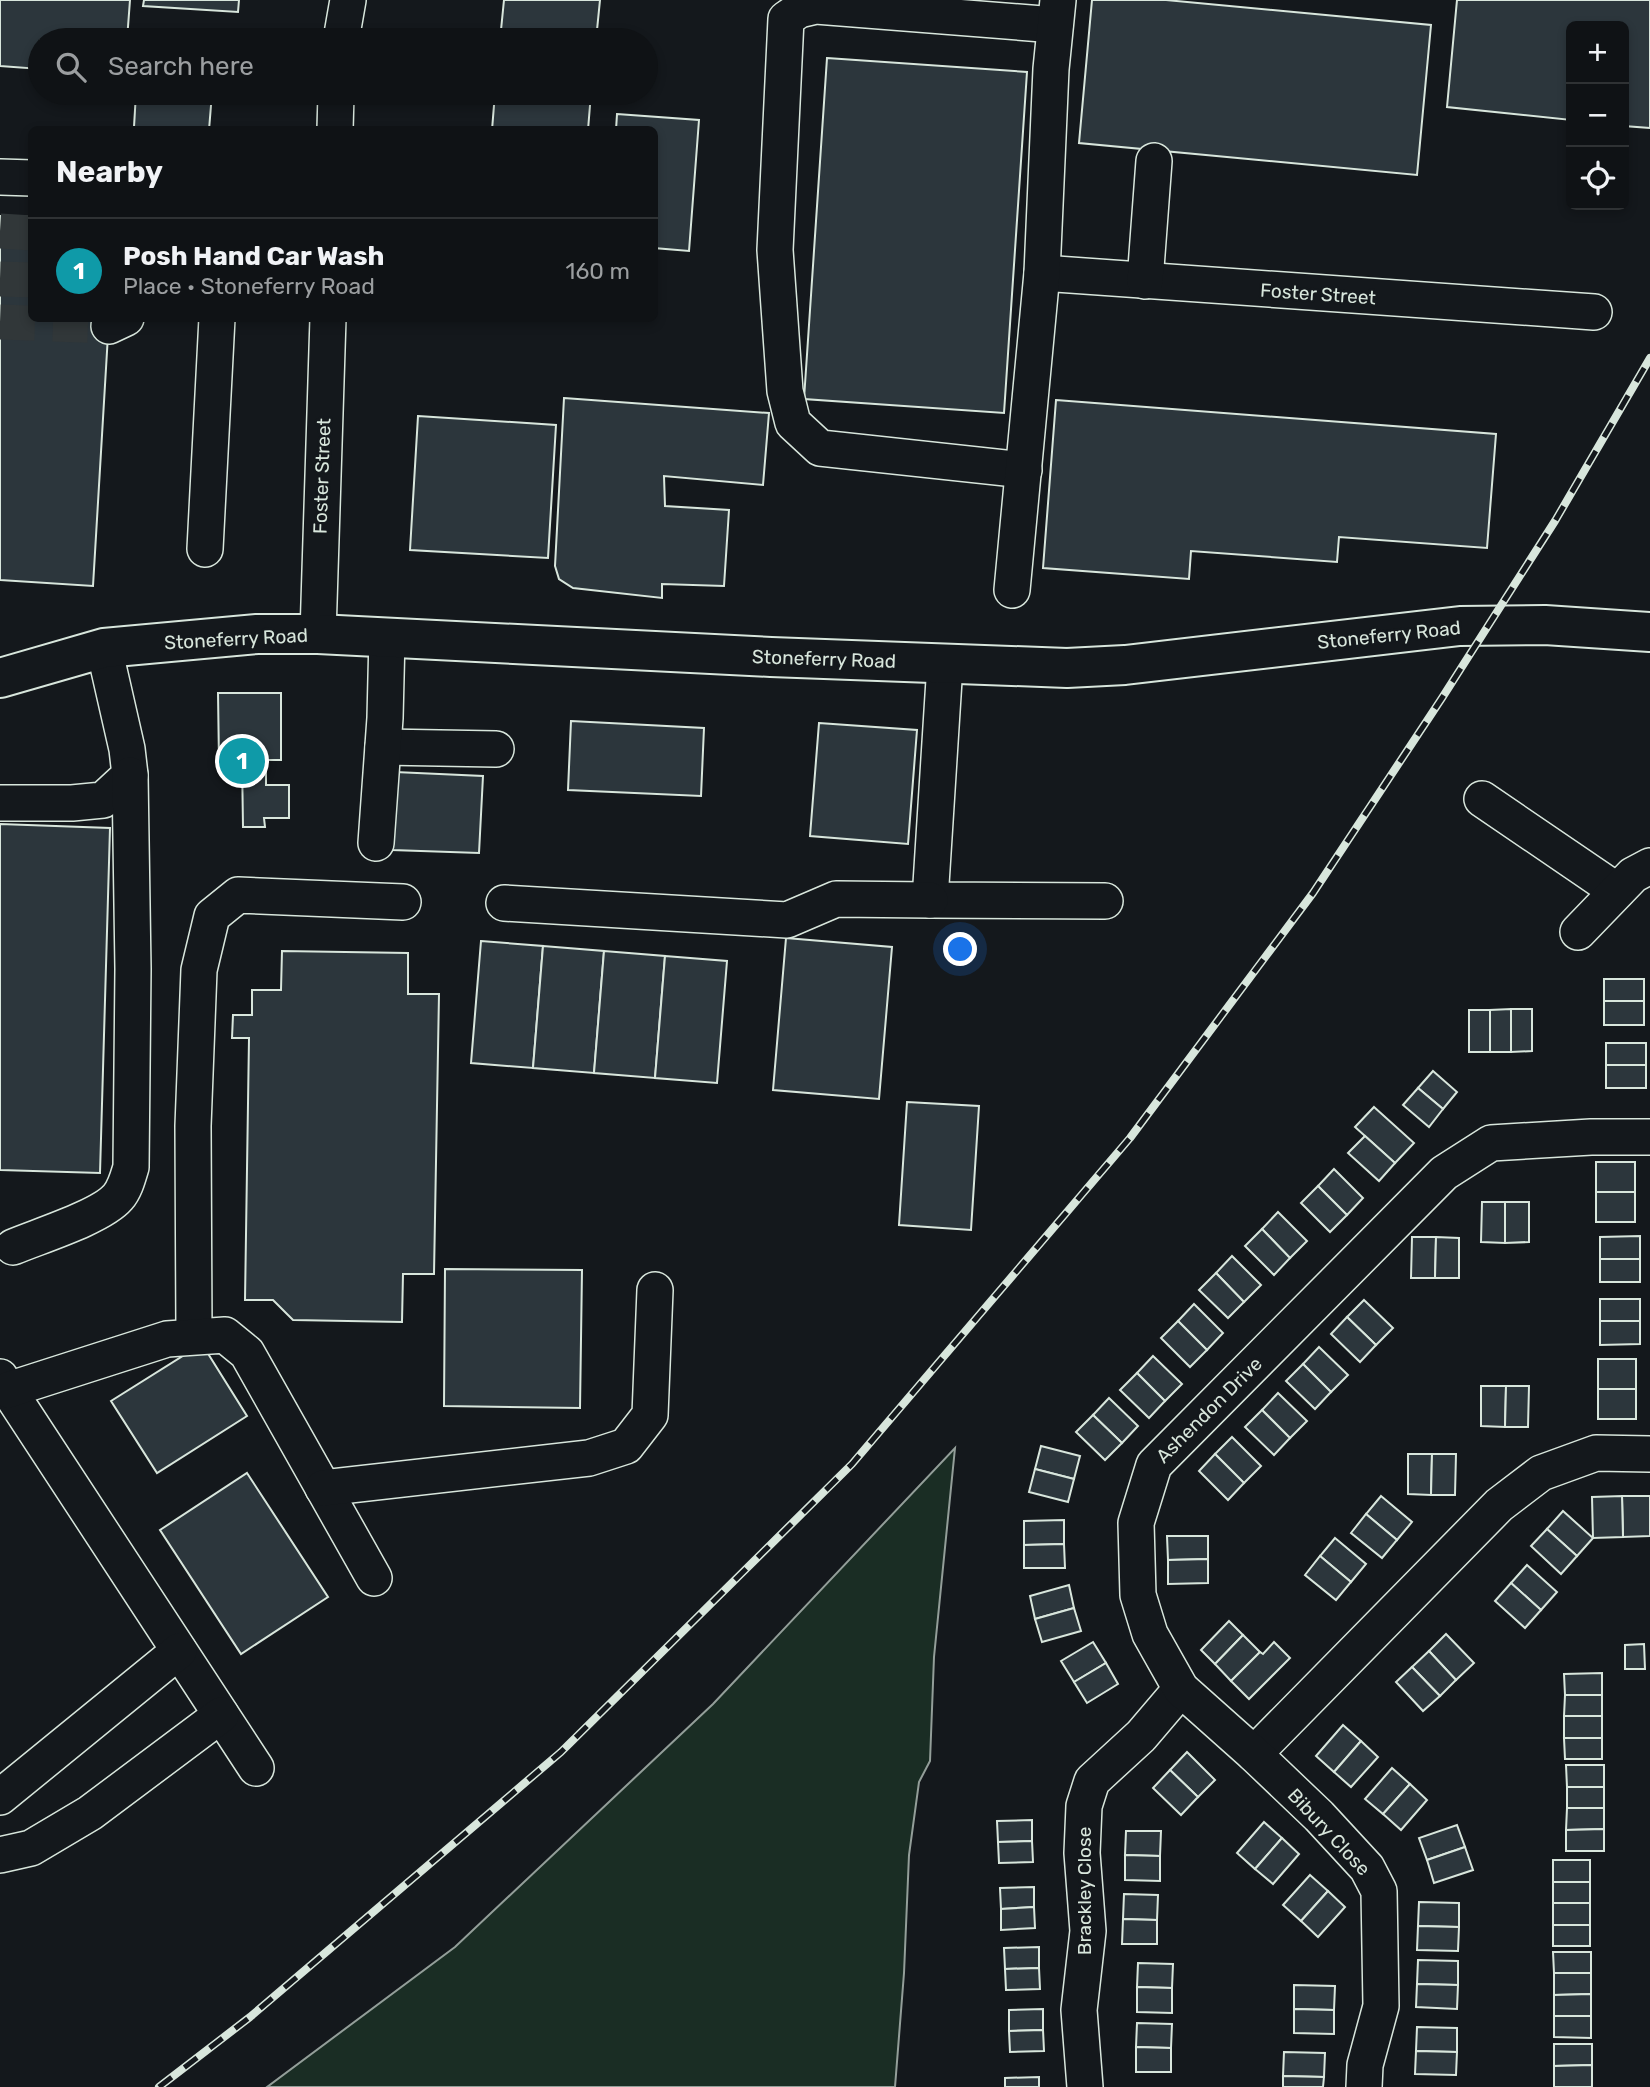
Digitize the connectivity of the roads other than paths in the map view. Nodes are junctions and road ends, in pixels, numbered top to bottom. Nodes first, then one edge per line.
1 (348, 0) edge
2 (1056, 13) edge
3 (343, 28) edge
4 (336, 105) edge
5 (335, 126) edge
6 (1154, 161) dead end
7 (0, 177) edge
8 (28, 178) edge
9 (1042, 273) junction
10 (1145, 281) junction
11 (1594, 312) dead end
12 (217, 322) edge
13 (328, 322) edge
14 (1024, 470) junction
15 (205, 549) dead end
16 (1012, 590) dead end
17 (1650, 632) edge
18 (318, 634) junction
19 (387, 637) junction
20 (104, 648) junction
21 (945, 664) junction
22 (0, 678) edge
23 (383, 747) junction
24 (496, 749) dead end
25 (130, 775) junction
26 (1482, 799) dead end
27 (0, 803) edge
28 (376, 843) dead end
29 (1650, 866) edge
30 (1617, 891) junction
31 (930, 900) junction
32 (1105, 901) dead end
33 (402, 902) dead end
34 (504, 903) dead end
35 (1578, 932) dead end
36 (1650, 1138) edge
37 (4, 1244) edge
38 (655, 1290) dead end
39 (194, 1335) junction
40 (4, 1384) edge
41 (1650, 1454) edge
42 (323, 1488) junction
43 (374, 1578) dead end
44 (179, 1651) junction
45 (1181, 1689) junction
46 (221, 1715) junction
47 (1255, 1754) junction
48 (256, 1768) dead end
49 (0, 1797) edge
50 (0, 1855) edge
51 (1085, 2087) edge
52 (1364, 2087) edge

1 - 3 street
2 - 9 street
2 - 14 street
4 - 5 street
6 - 10 street
7 - 8 street
9 - 10 street, Foster Street
9 - 14 street
10 - 11 street, Foster Street
12 - 15 street
13 - 18 street, Foster Street
14 - 16 street
17 - 21 highway, Stoneferry Road
18 - 19 highway, Stoneferry Road
18 - 20 highway, Stoneferry Road
19 - 21 highway, Stoneferry Road
19 - 23 street
20 - 22 highway, Stoneferry Road
20 - 25 street
21 - 31 street
23 - 24 street
23 - 28 street
25 - 27 street
25 - 37 street
26 - 30 street
29 - 30 street
30 - 35 street
31 - 32 street
31 - 34 street
33 - 39 street
36 - 45 street, Ashendon Drive
38 - 42 street
39 - 40 street
39 - 42 street
40 - 44 street
41 - 47 street
42 - 43 street
44 - 46 street
44 - 49 street
45 - 47 street, Ashendon Drive
45 - 51 street, Brackley Close
46 - 48 street
46 - 50 street
47 - 52 street, Bibury Close

